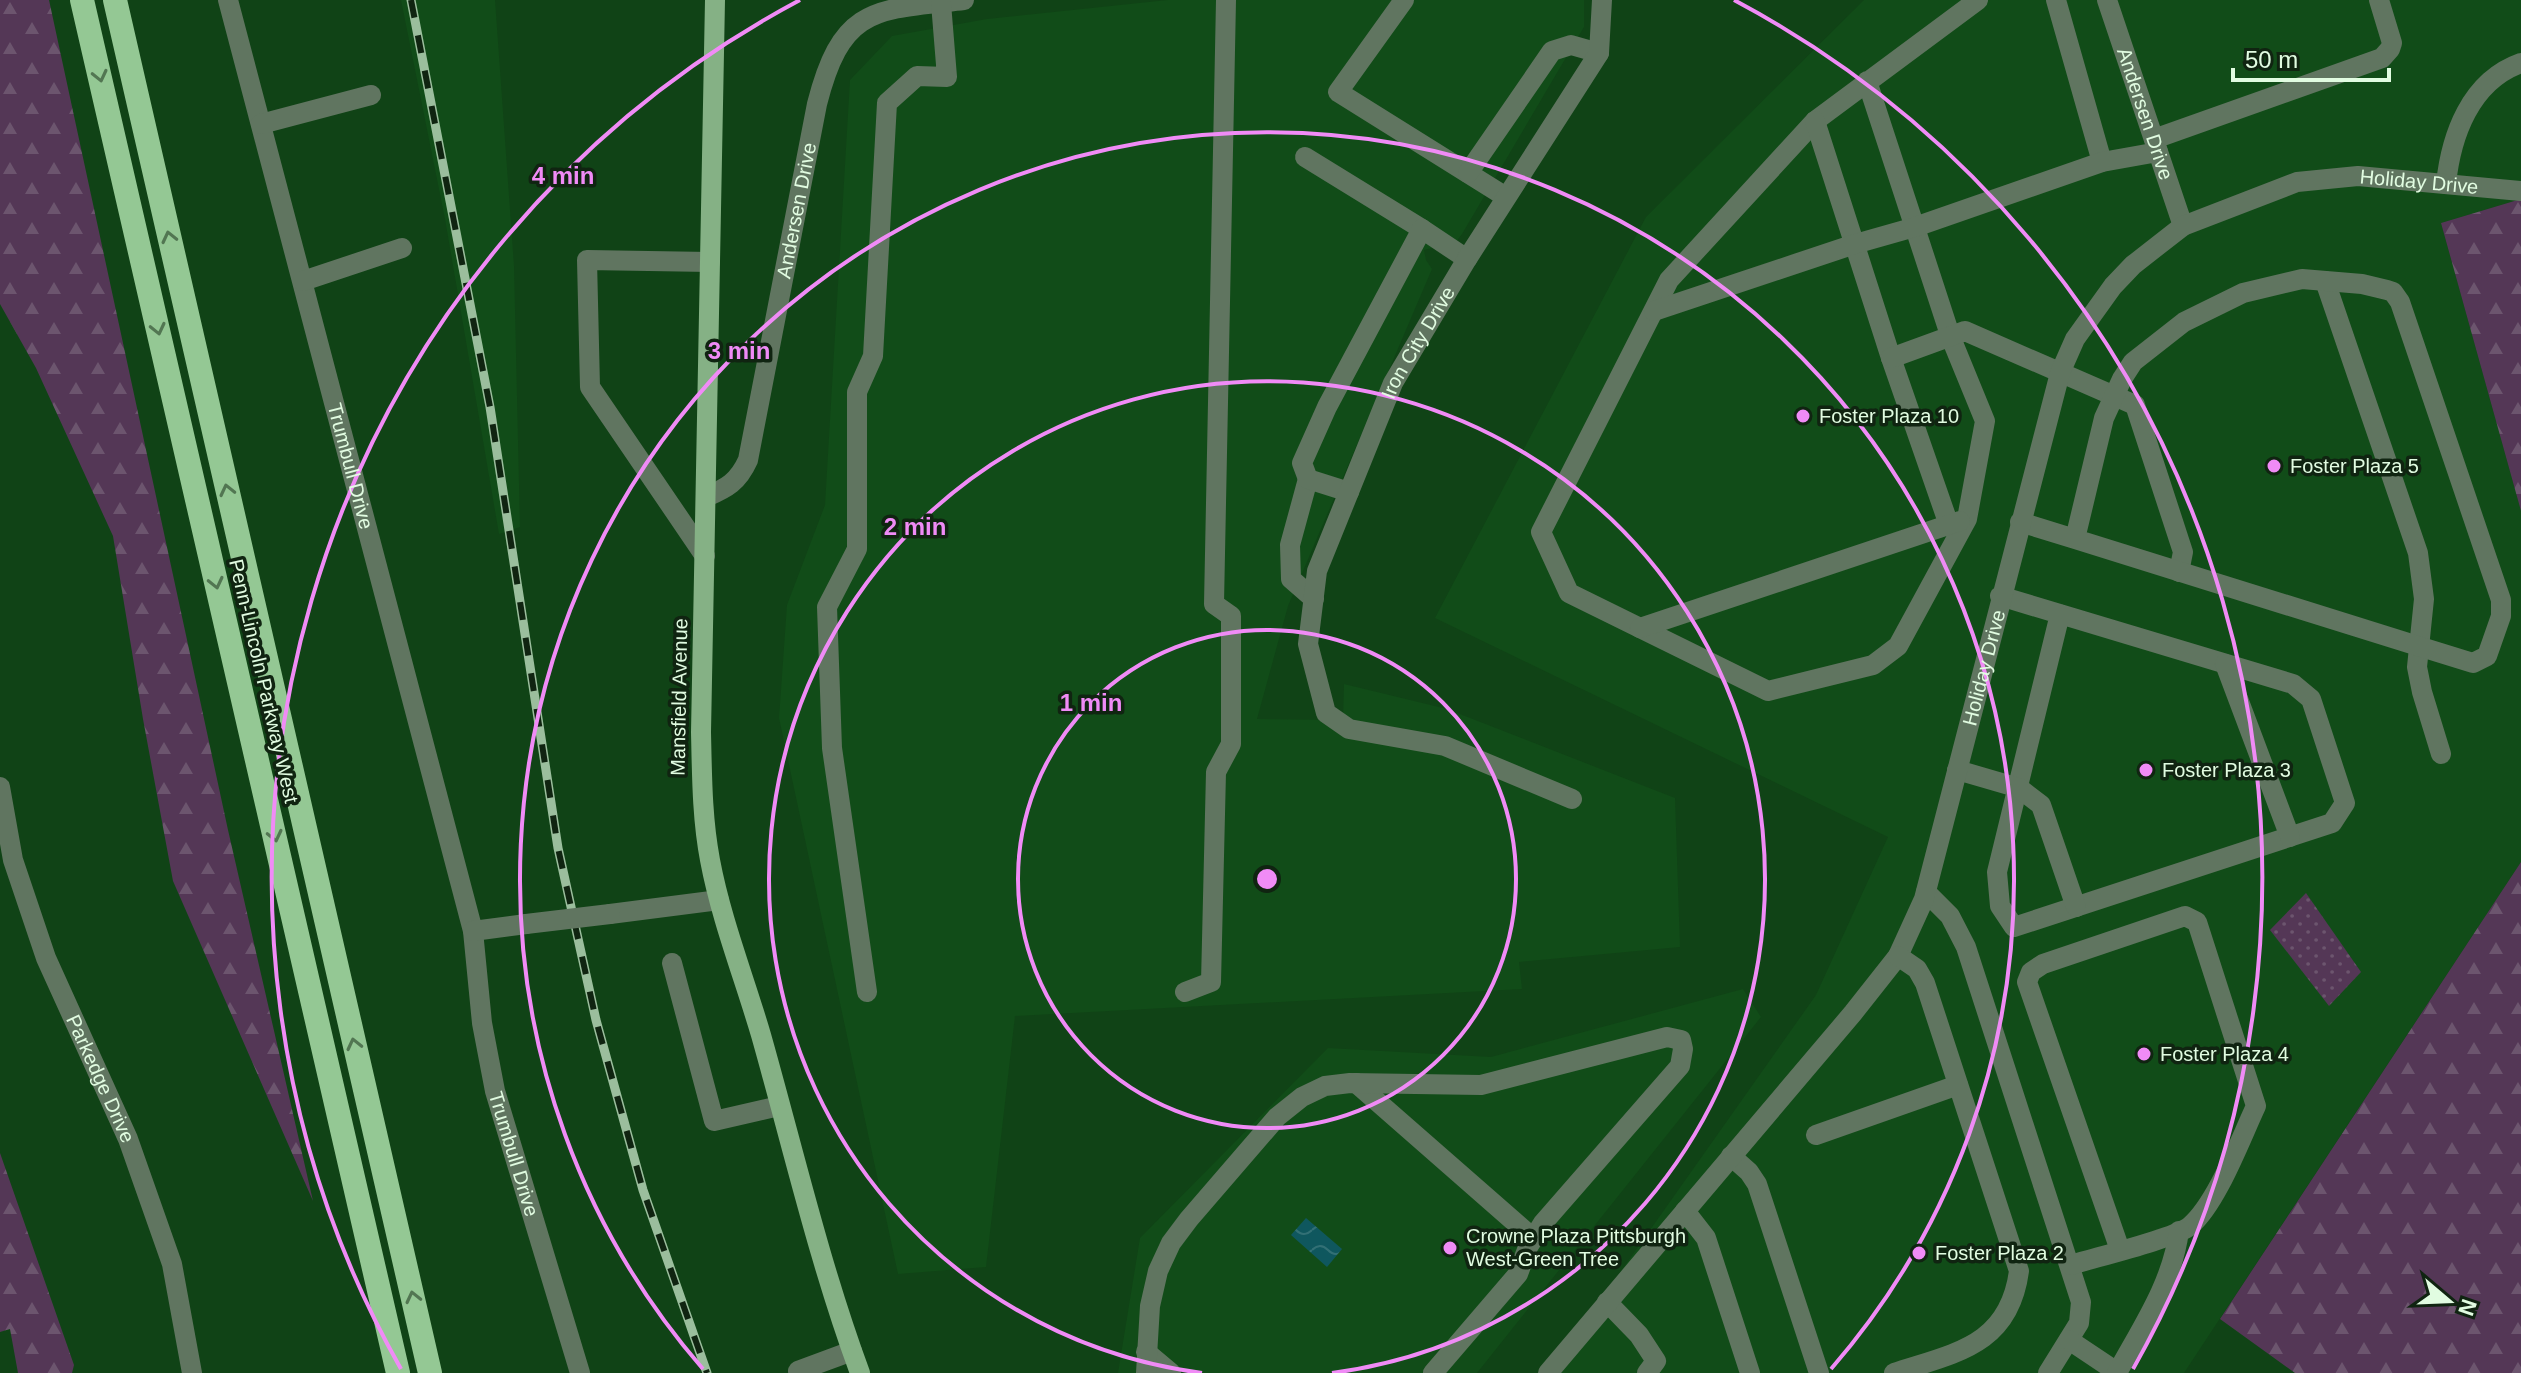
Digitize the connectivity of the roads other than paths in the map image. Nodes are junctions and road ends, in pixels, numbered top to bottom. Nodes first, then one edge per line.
1 (82, 0) edge
2 (115, 0) edge
3 (228, 0) edge
4 (715, 0) edge
5 (964, 0) edge
6 (1226, 0) edge
7 (1404, 0) edge
8 (1602, 0) edge
9 (1978, 0) edge
10 (2056, 0) edge
11 (2107, 0) edge
12 (2379, 0) edge
13 (941, 3) junction
14 (1599, 53) junction
15 (2521, 63) edge
16 (1867, 81) junction
17 (371, 95) dead end
18 (1815, 121) junction
19 (261, 124) junction
20 (2156, 145) junction
21 (1305, 157) dead end
22 (2102, 162) junction
23 (1468, 173) junction
24 (2446, 184) junction
25 (2521, 191) edge
26 (1506, 197) junction
27 (2183, 226) junction
28 (1915, 227) junction
29 (1422, 229) junction
30 (1855, 244) junction
31 (402, 248) dead end
32 (1467, 259) junction
33 (710, 262) junction
34 (303, 281) junction
35 (2325, 281) junction
36 (1654, 311) junction
37 (1951, 338) junction
38 (1891, 358) junction
39 (2060, 373) junction
40 (2114, 397) junction
41 (1308, 479) junction
42 (1349, 492) junction
43 (706, 497) junction
44 (1958, 522) junction
45 (2020, 522) junction
46 (2075, 539) junction
47 (705, 556) junction
48 (2179, 572) junction
49 (2000, 596) junction
50 (1314, 599) junction
51 (2060, 614) junction
52 (1640, 628) junction
53 (2418, 646) junction
54 (2225, 664) junction
55 (2441, 754) dead end
56 (1957, 770) junction
57 (0, 787) edge
58 (2019, 788) junction
59 (1572, 799) dead end
60 (2290, 837) junction
61 (1926, 892) junction
62 (719, 900) junction
63 (2076, 907) junction
64 (473, 931) junction
65 (1898, 956) junction
66 (672, 963) dead end
67 (867, 992) dead end
68 (1185, 992) dead end
69 (1356, 1083) junction
70 (1958, 1085) junction
71 (779, 1106) junction
72 (1816, 1135) dead end
73 (1731, 1156) junction
74 (1685, 1211) junction
75 (2179, 1231) junction
76 (1533, 1238) junction
77 (2120, 1250) junction
78 (2071, 1265) junction
79 (1607, 1302) junction
80 (2069, 1340) junction
81 (852, 1351) junction
82 (1146, 1362) edge
83 (1656, 1369) edge
84 (2117, 1372) edge
85 (192, 1373) edge
86 (398, 1373) edge
87 (430, 1373) edge
88 (580, 1373) edge
89 (799, 1373) edge
90 (860, 1373) edge
91 (1171, 1373) edge
92 (1433, 1373) edge
93 (1548, 1373) edge
94 (1750, 1373) edge
95 (1819, 1373) edge
96 (1894, 1373) edge
97 (2048, 1373) edge

1 -> 86 highway, Penn-Lincoln Parkway West
87 -> 2 highway, Penn-Lincoln Parkway West
3 - 19 street, Trumbull Drive
4 - 33 main road, Mansfield Avenue
5 - 13 street, Andersen Drive
6 - 68 street
7 - 23 street
8 - 14 street, Iron City Drive
9 - 16 street
10 - 22 street
11 - 20 street, Andersen Drive
12 - 20 street
13 - 43 street, Andersen Drive
13 - 67 street
14 - 23 street
14 - 26 street, Iron City Drive
15 - 24 street
16 - 18 street
16 - 28 street
17 - 19 street
18 - 30 street
18 - 36 street
19 - 34 street, Trumbull Drive
20 - 22 street
20 - 27 street, Andersen Drive
21 - 29 street
22 - 28 street
23 - 26 street
24 - 25 street, Holiday Drive
24 - 27 street, Holiday Drive
26 - 32 street, Iron City Drive
27 - 39 street, Holiday Drive
28 - 30 street
28 - 37 street
29 - 32 street
29 - 41 street
30 - 36 street
30 - 38 street
31 - 34 street
32 - 42 street, Iron City Drive
33 - 43 main road, Mansfield Avenue
33 - 47 street
34 - 64 street, Trumbull Drive
35 - 40 street
35 - 53 street
35 - 53 street
36 - 52 street
37 - 38 street
37 - 39 street
37 - 44 street
38 - 44 street
39 - 40 street
39 - 45 street, Holiday Drive
40 - 46 street
40 - 48 street
41 - 42 street
41 - 50 street
42 - 50 street, Iron City Drive
43 - 47 main road, Mansfield Avenue
44 - 52 street
44 - 52 street
45 - 46 street
45 - 49 street, Holiday Drive
46 - 48 street
47 - 62 main road, Mansfield Avenue
48 - 53 street
49 - 51 street
49 - 56 street, Holiday Drive
50 - 59 street, Iron City Drive
51 - 54 street
51 - 58 street
53 - 55 street
54 - 60 street
54 - 60 street
56 - 58 street
56 - 61 street, Holiday Drive
57 - 85 street, Parkedge Drive
58 - 63 street
58 - 63 street
60 - 63 street
61 - 65 street, Holiday Drive
61 - 78 street
62 - 64 street, bridge
62 - 71 main road, Mansfield Avenue
64 - 88 street, Trumbull Drive
65 - 70 street
65 - 73 street, Holiday Drive
66 - 71 street
69 - 76 street
69 - 76 street
69 - 82 street
70 - 72 street
70 - 96 street
71 - 81 main road, Mansfield Avenue
73 - 74 street, Holiday Drive
73 - 95 street
74 - 79 street, Holiday Drive
74 - 94 street
75 - 77 street
75 - 77 street
75 - 84 street
76 - 92 street
77 - 78 street
78 - 80 street
79 - 83 street
79 - 93 street, Holiday Drive
80 - 84 street
80 - 97 street
81 - 89 street
81 - 90 main road, Mansfield Avenue
82 - 91 street

